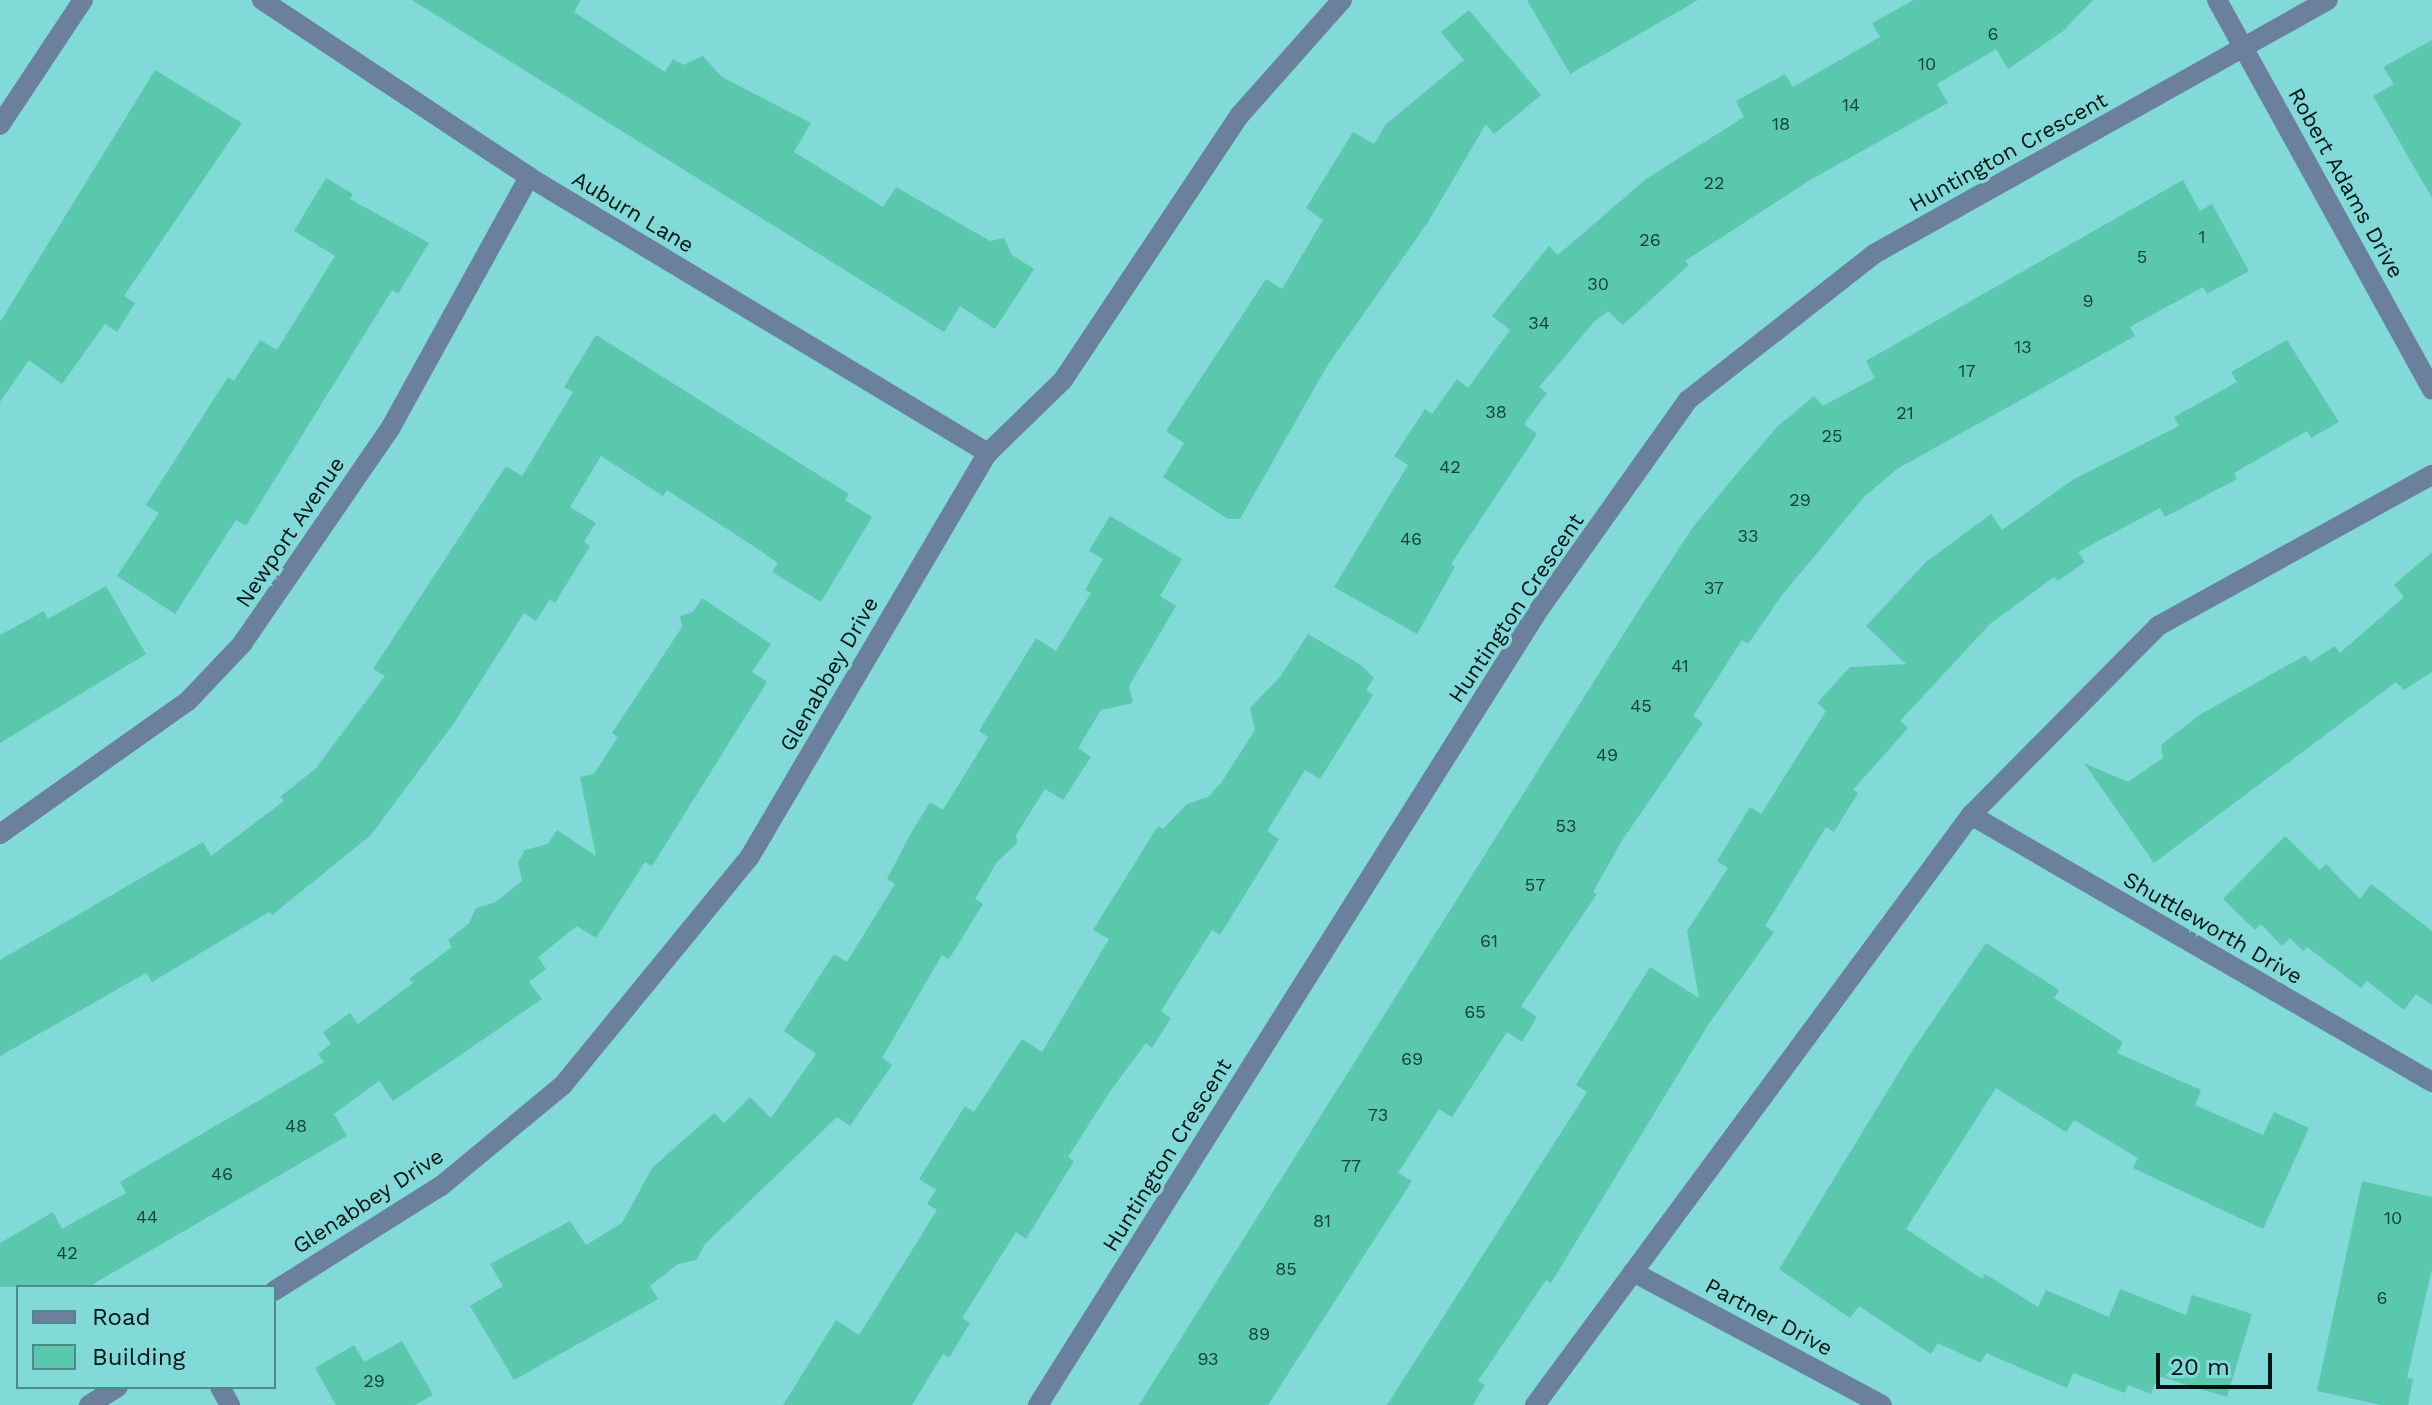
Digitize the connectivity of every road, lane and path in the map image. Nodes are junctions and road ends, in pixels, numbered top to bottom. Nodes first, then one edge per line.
1 (83, 0) edge
2 (262, 0) edge
3 (1342, 0) edge
4 (2217, 0) edge
5 (2328, 0) edge
6 (2244, 49) junction
7 (0, 125) edge
8 (529, 177) junction
9 (2432, 390) edge
10 (988, 453) junction
11 (2432, 475) edge
12 (1971, 815) junction
13 (0, 834) edge
14 (2432, 1082) edge
15 (1633, 1272) junction
16 (276, 1290) edge
17 (115, 1389) edge
18 (89, 1405) edge
19 (1038, 1405) edge
20 (1535, 1405) edge
21 (1882, 1405) edge

1 - 7 street
2 - 8 street, Auburn Lane
3 - 10 street, Glenabbey Drive
4 - 6 street, Robert Adams Drive
5 - 6 street, Huntington Crescent
6 - 9 street, Robert Adams Drive
6 - 19 street, Huntington Crescent
8 - 10 street, Auburn Lane
8 - 13 street, Newport Avenue
10 - 16 street, Glenabbey Drive
11 - 12 street
12 - 14 street, Shuttleworth Drive
12 - 15 street
15 - 20 street
15 - 21 street, Partner Drive
17 - 18 street

